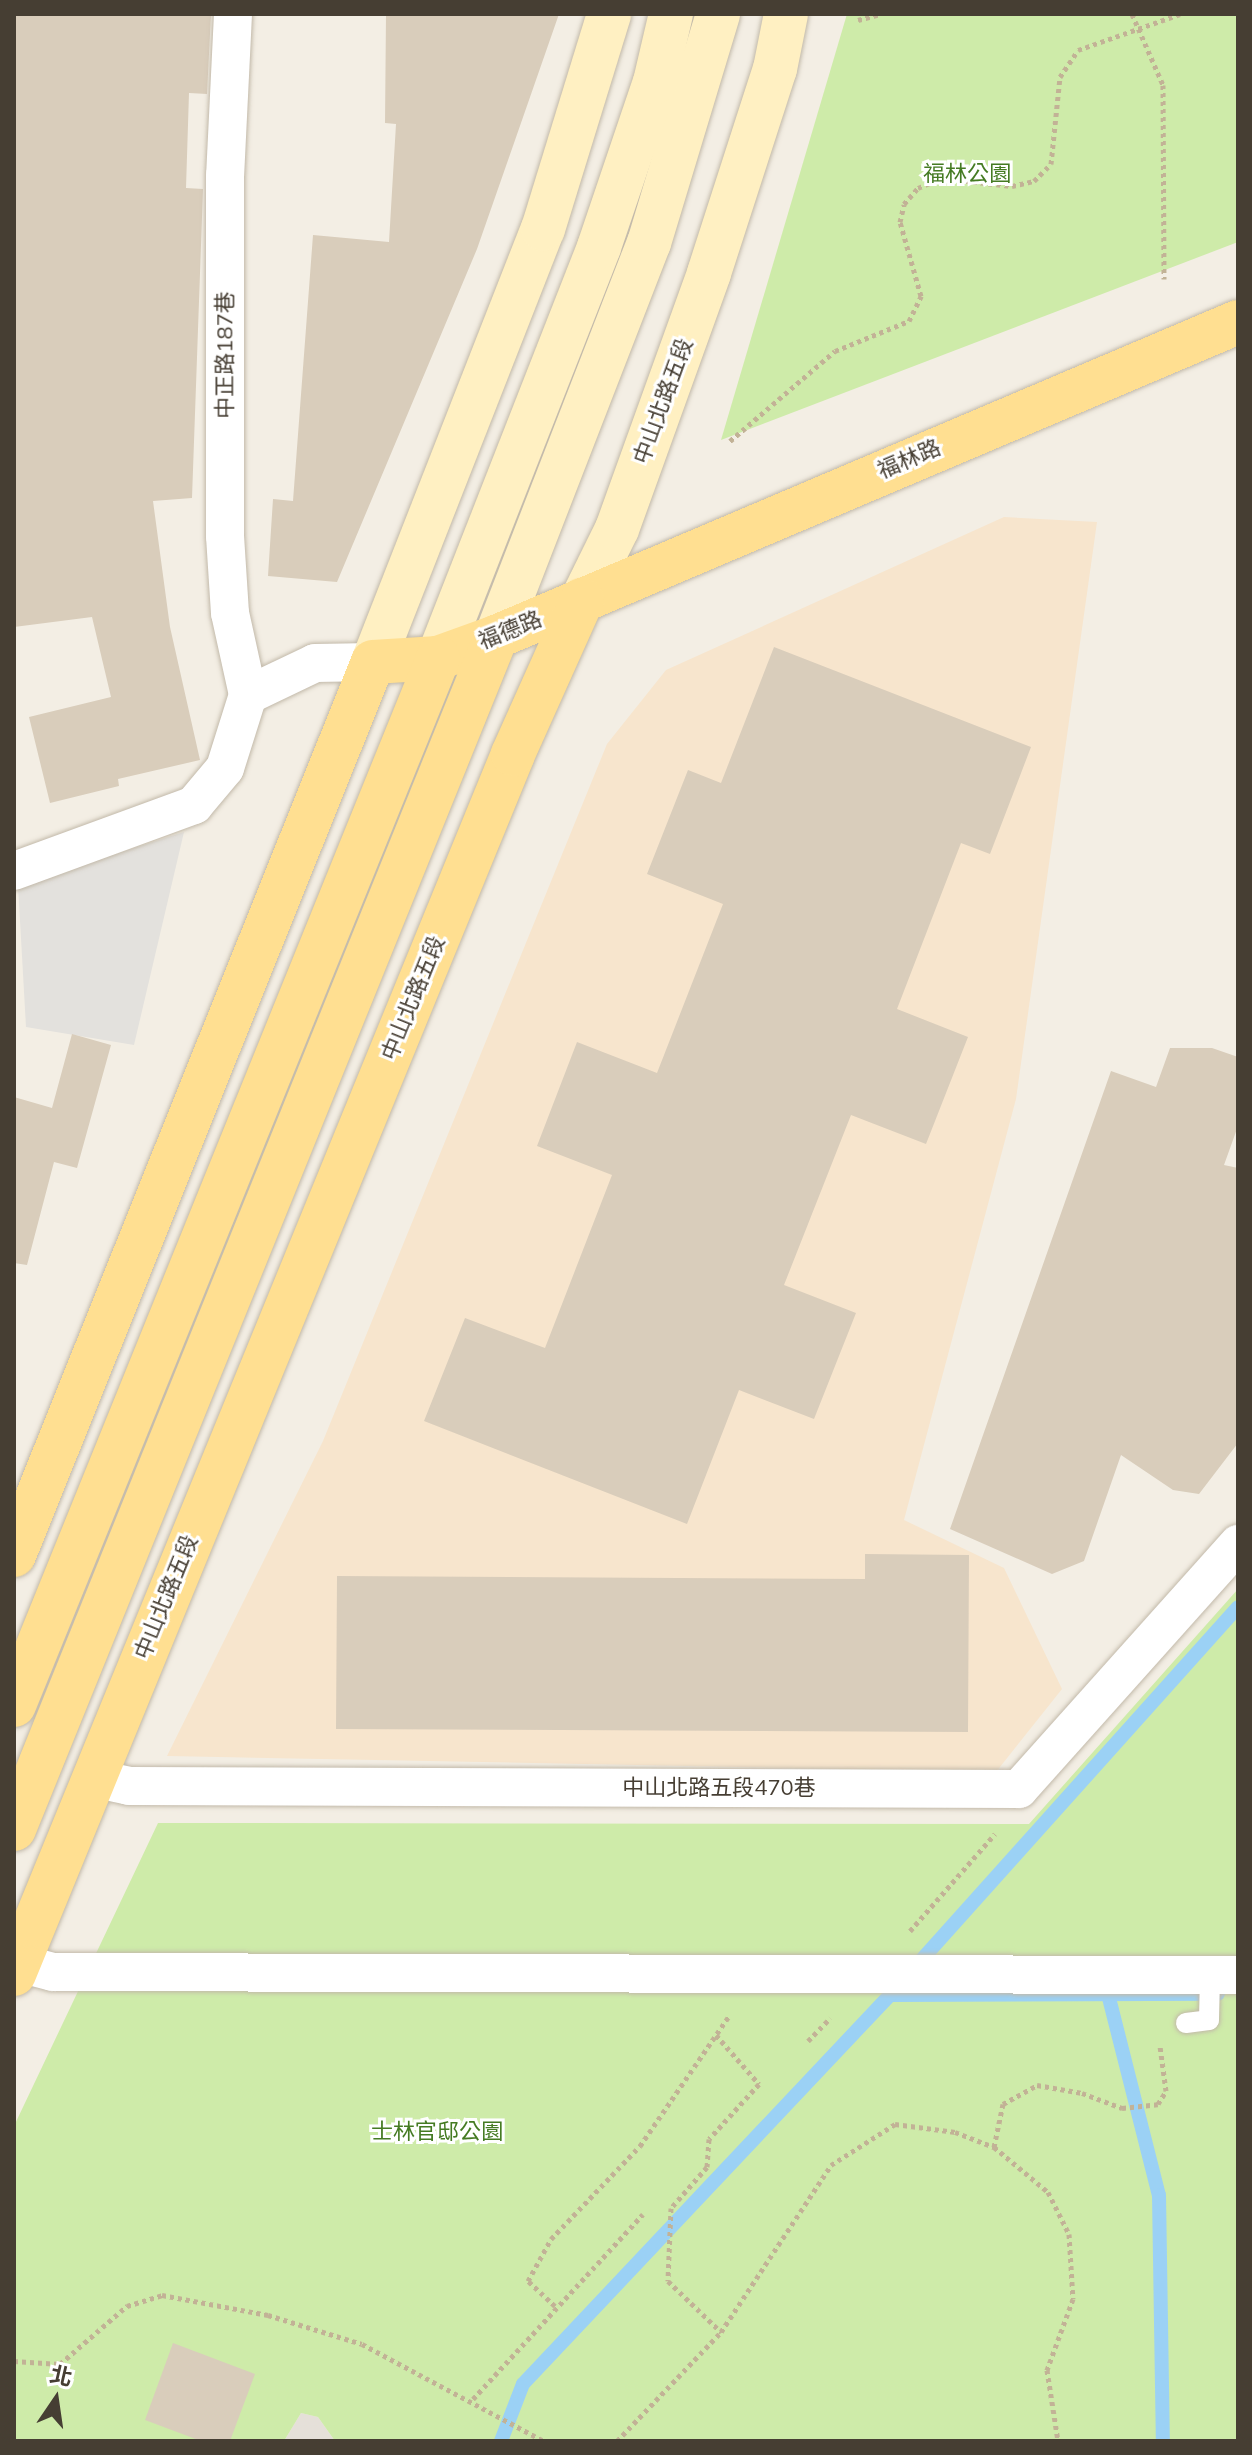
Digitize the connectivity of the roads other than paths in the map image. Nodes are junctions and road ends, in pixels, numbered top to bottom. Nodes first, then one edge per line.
1 (233, 14) edge
2 (609, 14) edge
3 (671, 14) edge
4 (718, 14) edge
5 (786, 14) edge
6 (1238, 322) edge
7 (582, 600) junction
8 (496, 637) junction
9 (438, 658) junction
10 (373, 662) junction
11 (248, 695) junction
12 (14, 871) edge
13 (206, 1077) junction
14 (260, 1098) junction
15 (297, 1128) junction
16 (351, 1148) junction
17 (1238, 1544) edge
18 (15, 1550) edge
19 (30, 1619) edge
20 (14, 1705) edge
21 (92, 1778) junction
22 (14, 1829) edge
23 (16, 1968) edge
24 (1224, 1975) edge
25 (1186, 2023) road end

1 - 11 street, 中正路187巷
2 - 10 main road
3 - 9 main road
4 - 8 main road
5 - 7 main road, 中山北路五段
6 - 7 main road, 福林路
7 - 8 main road, 福德路
7 - 16 main road, 中山北路五段
8 - 9 main road, 福德路
8 - 15 main road
9 - 10 main road, 福德路
9 - 14 main road
10 - 11 street
10 - 13 main road
11 - 12 street
13 - 14 main road
13 - 18 main road
14 - 19 main road
15 - 16 main road
15 - 22 main road
16 - 21 main road, 中山北路五段
17 - 21 street, 中山北路五段470巷
19 - 20 main road
21 - 23 main road, 中山北路五段
23 - 24 street
24 - 25 lane

